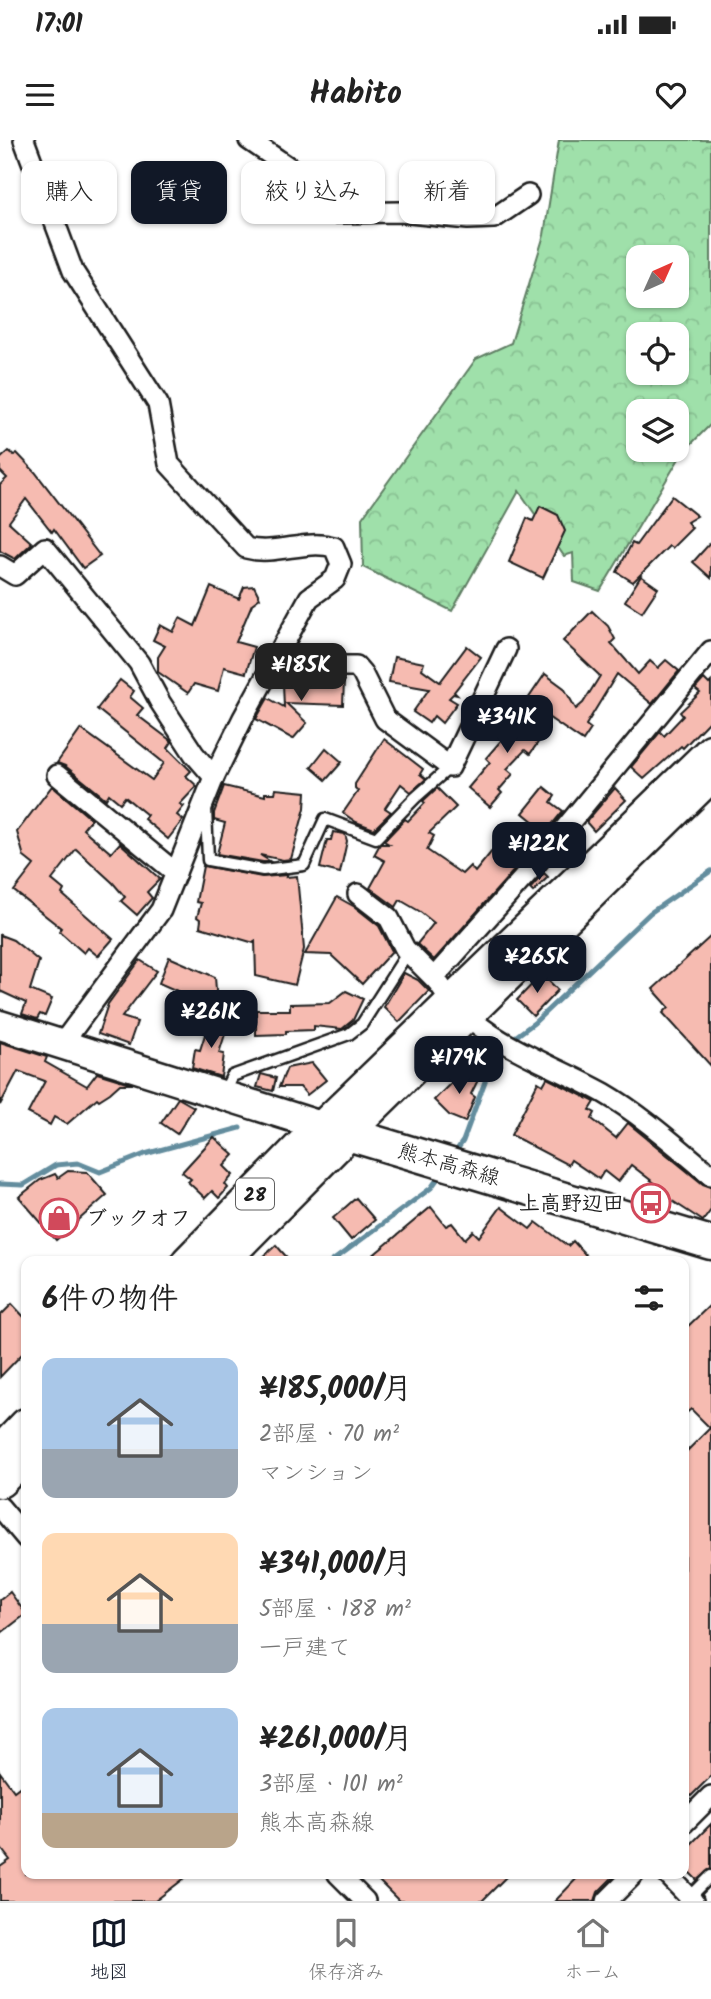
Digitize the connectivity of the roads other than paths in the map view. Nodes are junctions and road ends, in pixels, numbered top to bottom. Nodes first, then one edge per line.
1 (24, 140) edge
2 (249, 140) edge
3 (528, 195) dead end
4 (0, 566) edge
5 (506, 649) dead end
6 (711, 651) edge
7 (271, 666) junction
8 (711, 749) edge
9 (450, 767) junction
10 (57, 775) dead end
11 (214, 777) junction
12 (711, 778) edge
13 (205, 797) junction
14 (176, 873) junction
15 (358, 894) dead end
16 (408, 952) junction
17 (452, 1000) junction
18 (0, 1025) edge
19 (62, 1044) junction
20 (222, 1096) junction
21 (335, 1130) junction
22 (711, 1175) edge
23 (711, 1243) edge
24 (195, 1256) edge
25 (226, 1256) edge
26 (21, 1430) edge
27 (0, 1452) edge
28 (21, 1460) edge
29 (0, 1481) edge
30 (0, 1507) edge
31 (21, 1532) edge
32 (711, 1796) edge
33 (689, 1819) edge
34 (711, 1876) edge
35 (343, 1879) edge
36 (629, 1879) edge
37 (672, 1879) edge
38 (691, 1899) edge
39 (365, 1901) edge
40 (607, 1901) edge

1 - 7 street
2 - 3 street
4 - 11 street
5 - 9 street
6 - 17 street
7 - 9 street
7 - 11 street
8 - 17 street
9 - 13 lane
10 - 14 street
11 - 13 street
12 - 17 street
13 - 14 street
14 - 19 street
15 - 16 street
16 - 17 street
16 - 20 lane
17 - 21 street
17 - 22 street
18 - 19 street
19 - 20 street
20 - 21 street
21 - 23 main road, 熊本高森線
21 - 24 main road, 28
21 - 25 main road, 28
26 - 27 main road
28 - 29 main road
30 - 31 street
32 - 33 street
34 - 38 lane
35 - 39 street
36 - 40 street
37 - 38 street

